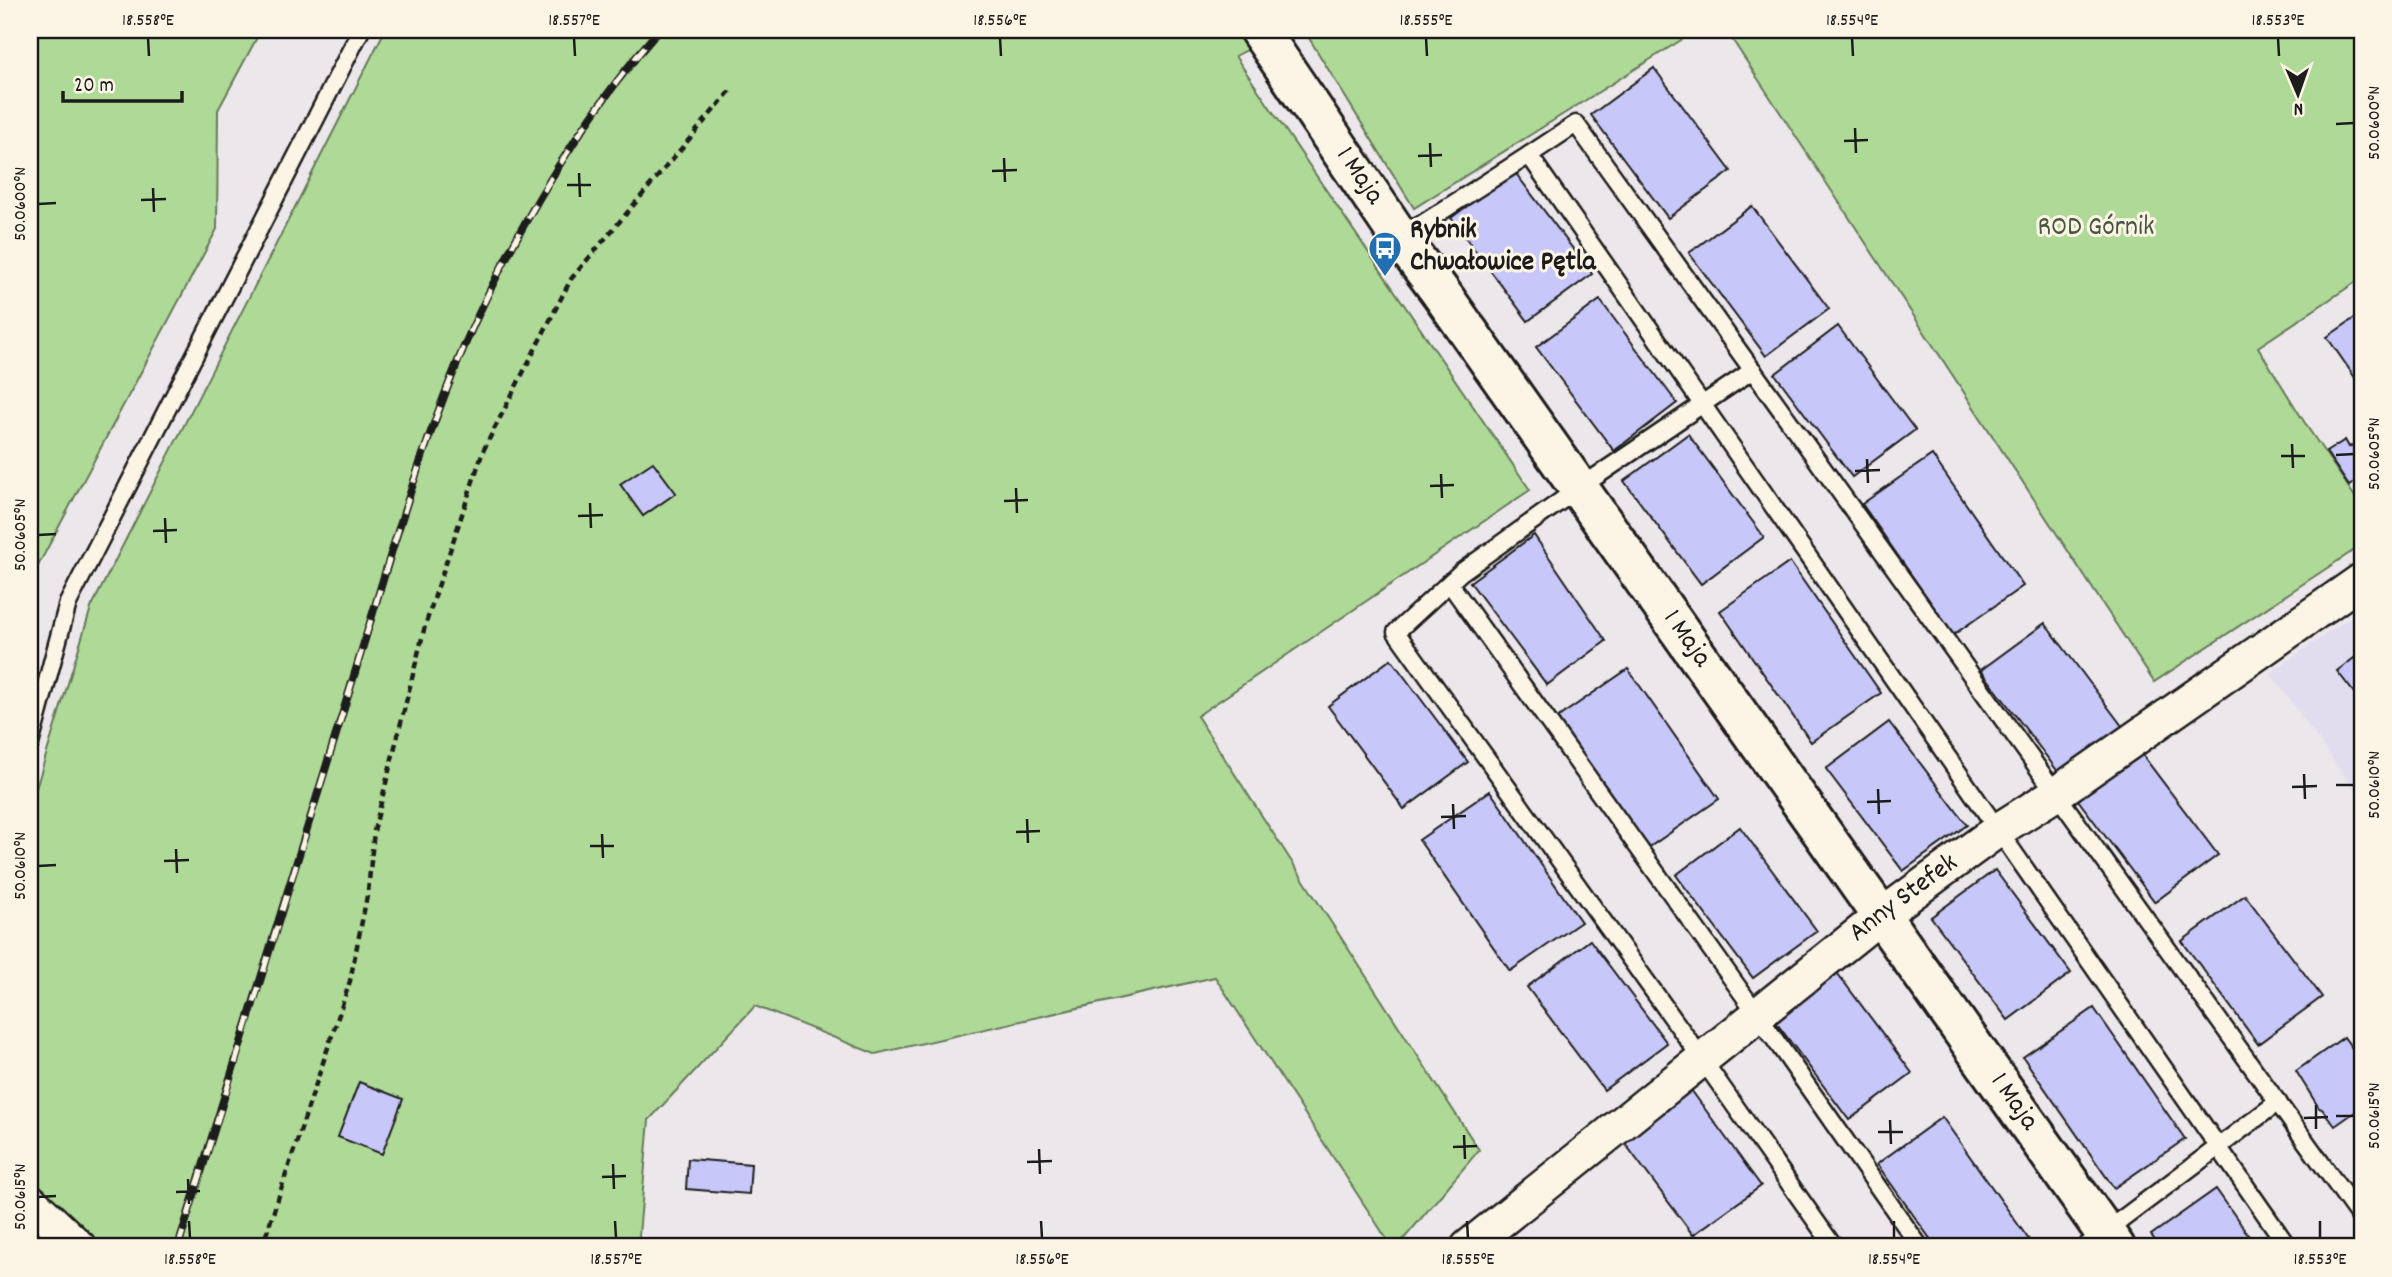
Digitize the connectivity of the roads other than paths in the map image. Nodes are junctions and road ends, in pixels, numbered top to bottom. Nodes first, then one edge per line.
1 (361, 30) edge
2 (1258, 30) edge
3 (1529, 155) junction
4 (1400, 238) junction
5 (1753, 370) junction
6 (1702, 405) junction
7 (1579, 488) junction
8 (2362, 580) edge
9 (1450, 584) junction
10 (30, 744) edge
11 (2057, 793) junction
12 (1998, 830) junction
13 (1882, 915) junction
14 (1757, 1014) junction
15 (1702, 1059) junction
16 (2278, 1102) junction
17 (2219, 1147) junction
18 (30, 1201) edge
19 (2362, 1220) edge
20 (2102, 1242) edge
21 (79, 1247) edge
22 (1468, 1247) edge
23 (1833, 1247) edge
24 (1920, 1247) edge
25 (2288, 1247) edge

1 - 10 lane
2 - 4 main road, 1 Maja
3 - 4 lane
3 - 5 lane
3 - 6 lane
4 - 7 main road, 1 Maja
5 - 6 lane
5 - 11 lane
6 - 7 lane
6 - 12 lane
7 - 9 lane
7 - 13 main road, 1 Maja
8 - 11 street, Anny Stefek
9 - 14 lane
9 - 15 lane
11 - 12 street, Anny Stefek
11 - 16 lane
12 - 13 street, Anny Stefek
12 - 17 lane
13 - 14 street, Anny Stefek
13 - 20 main road, 1 Maja
14 - 15 street, Anny Stefek
14 - 24 lane
15 - 22 street, Anny Stefek
15 - 23 lane
16 - 17 lane
16 - 19 lane
17 - 20 lane
17 - 25 lane
18 - 21 street

